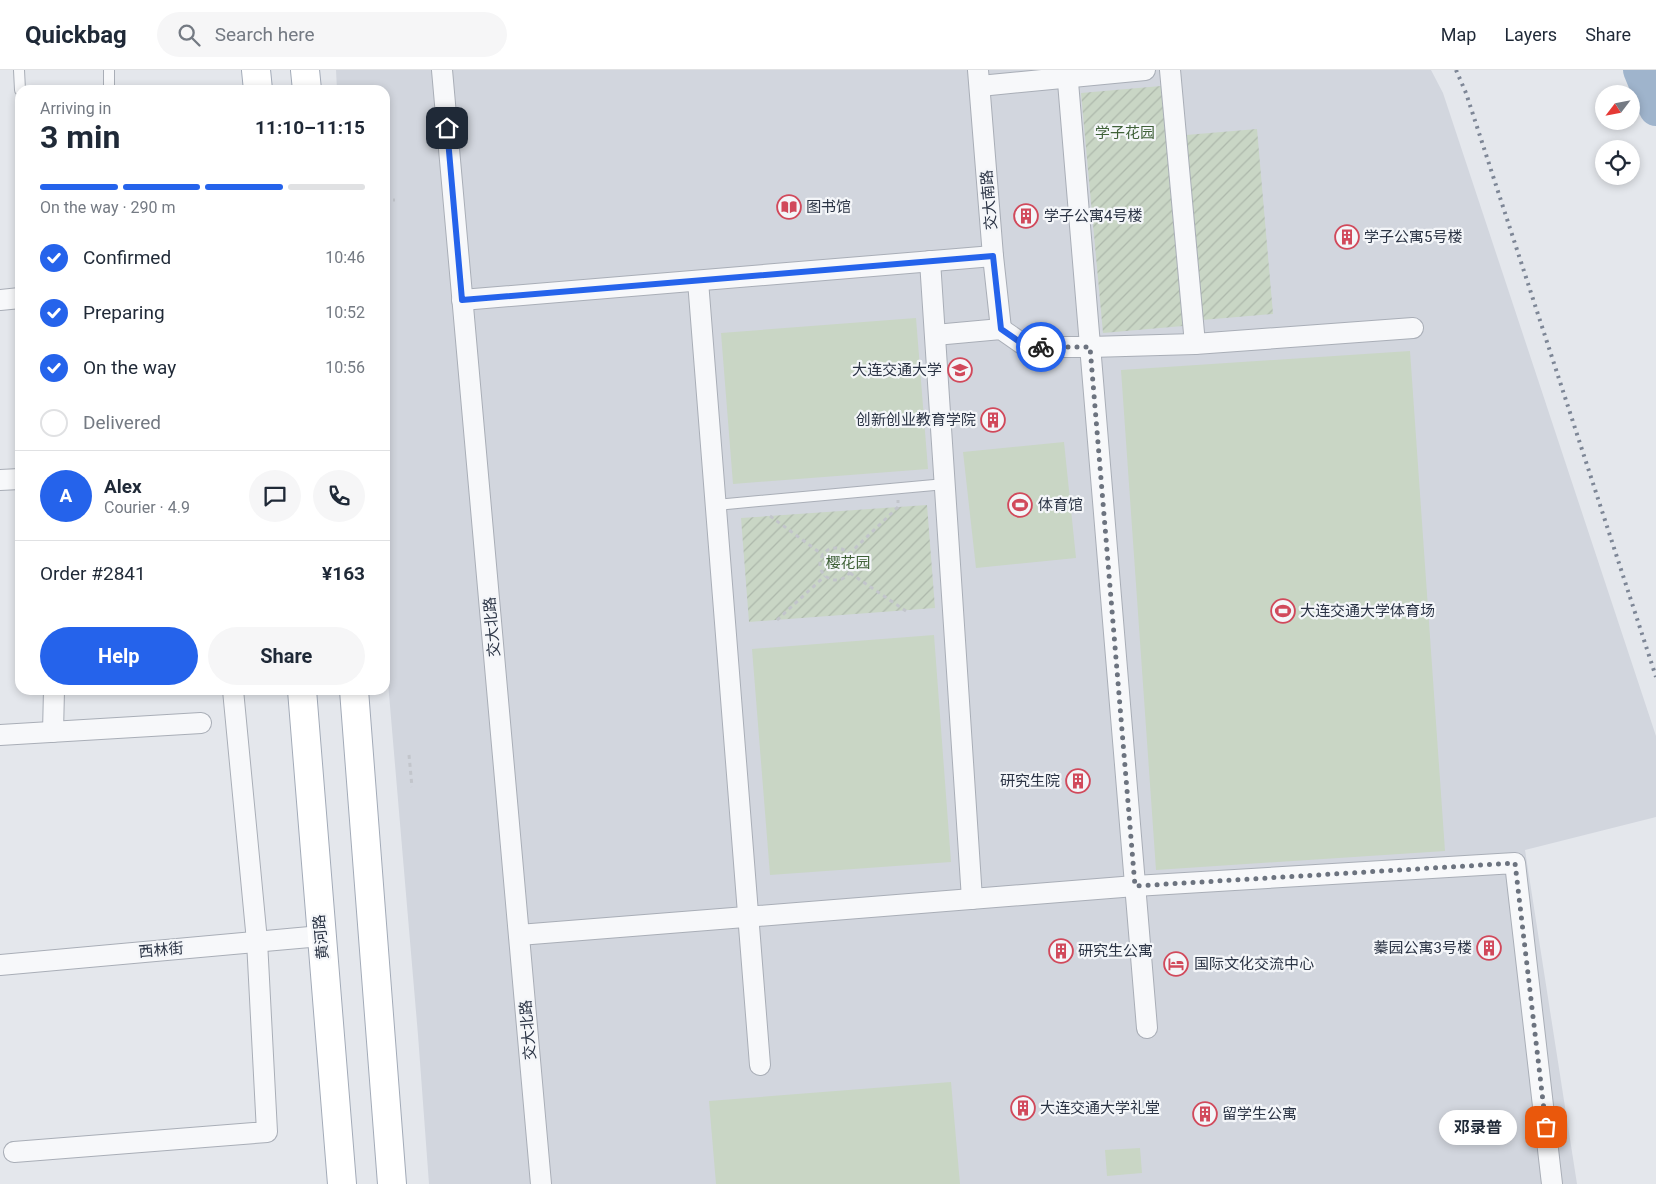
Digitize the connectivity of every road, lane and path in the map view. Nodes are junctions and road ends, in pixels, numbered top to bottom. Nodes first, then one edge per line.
1 (19, 70) edge
2 (109, 70) edge
3 (256, 70) edge
4 (305, 70) edge
5 (442, 70) edge
6 (1145, 70) edge
7 (1170, 70) edge
8 (1067, 73) edge
9 (979, 78) edge
10 (20, 85) edge
11 (109, 85) edge
12 (258, 85) edge
13 (306, 85) edge
14 (390, 200) edge
15 (394, 200) dead end
16 (993, 256) junction
17 (930, 261) junction
18 (698, 281) junction
19 (15, 298) edge
20 (0, 300) edge
21 (462, 300) junction
22 (1413, 328) dead end
23 (1001, 329) junction
24 (935, 335) junction
25 (1195, 344) junction
26 (1090, 347) junction
27 (15, 479) edge
28 (0, 480) edge
29 (944, 484) junction
30 (716, 504) junction
31 (898, 507) dead end
32 (770, 516) dead end
33 (823, 554) junction
34 (849, 554) junction
35 (850, 573) junction
36 (825, 576) junction
37 (906, 611) dead end
38 (777, 620) dead end
39 (54, 695) edge
40 (233, 695) edge
41 (302, 695) edge
42 (354, 695) edge
43 (201, 723) dead end
44 (53, 732) junction
45 (0, 735) edge
46 (409, 755) dead end
47 (412, 787) dead end
48 (1135, 886) junction
49 (972, 899) junction
50 (748, 917) junction
51 (519, 935) junction
52 (321, 936) junction
53 (257, 941) junction
54 (0, 965) edge
55 (1147, 1028) dead end
56 (760, 1065) dead end
57 (14, 1152) dead end
58 (342, 1184) edge
59 (392, 1184) edge
60 (541, 1184) edge
61 (1552, 1184) edge

1 - 10 lane
2 - 11 lane
3 - 12 main road
4 - 13 main road
5 - 21 street, 交大北路
6 - 8 street
7 - 25 street
8 - 9 street
8 - 26 street
9 - 16 street, 交大南路
14 - 15 path
16 - 17 street
16 - 23 street, 交大南路
17 - 18 street
17 - 24 street
18 - 21 street
18 - 30 street
19 - 20 street
21 - 51 street, 交大北路
22 - 25 street
23 - 24 street
23 - 26 street
24 - 29 street
25 - 26 street
26 - 48 street
27 - 28 street
29 - 30 lane
29 - 49 street
30 - 50 street
31 - 34 path
32 - 33 path
33 - 34 path
33 - 36 path
34 - 35 path
35 - 36 path
35 - 37 path
36 - 38 path
39 - 44 street
40 - 53 street
41 - 52 main road, 黄河路
42 - 59 main road
43 - 44 street
44 - 45 street
46 - 47 path
48 - 49 street
48 - 55 street
48 - 61 street
49 - 50 street
50 - 51 street
50 - 56 street
51 - 60 street, 交大北路
52 - 53 street, 西林街
52 - 58 main road, 黄河路
53 - 54 street, 西林街
53 - 57 street

